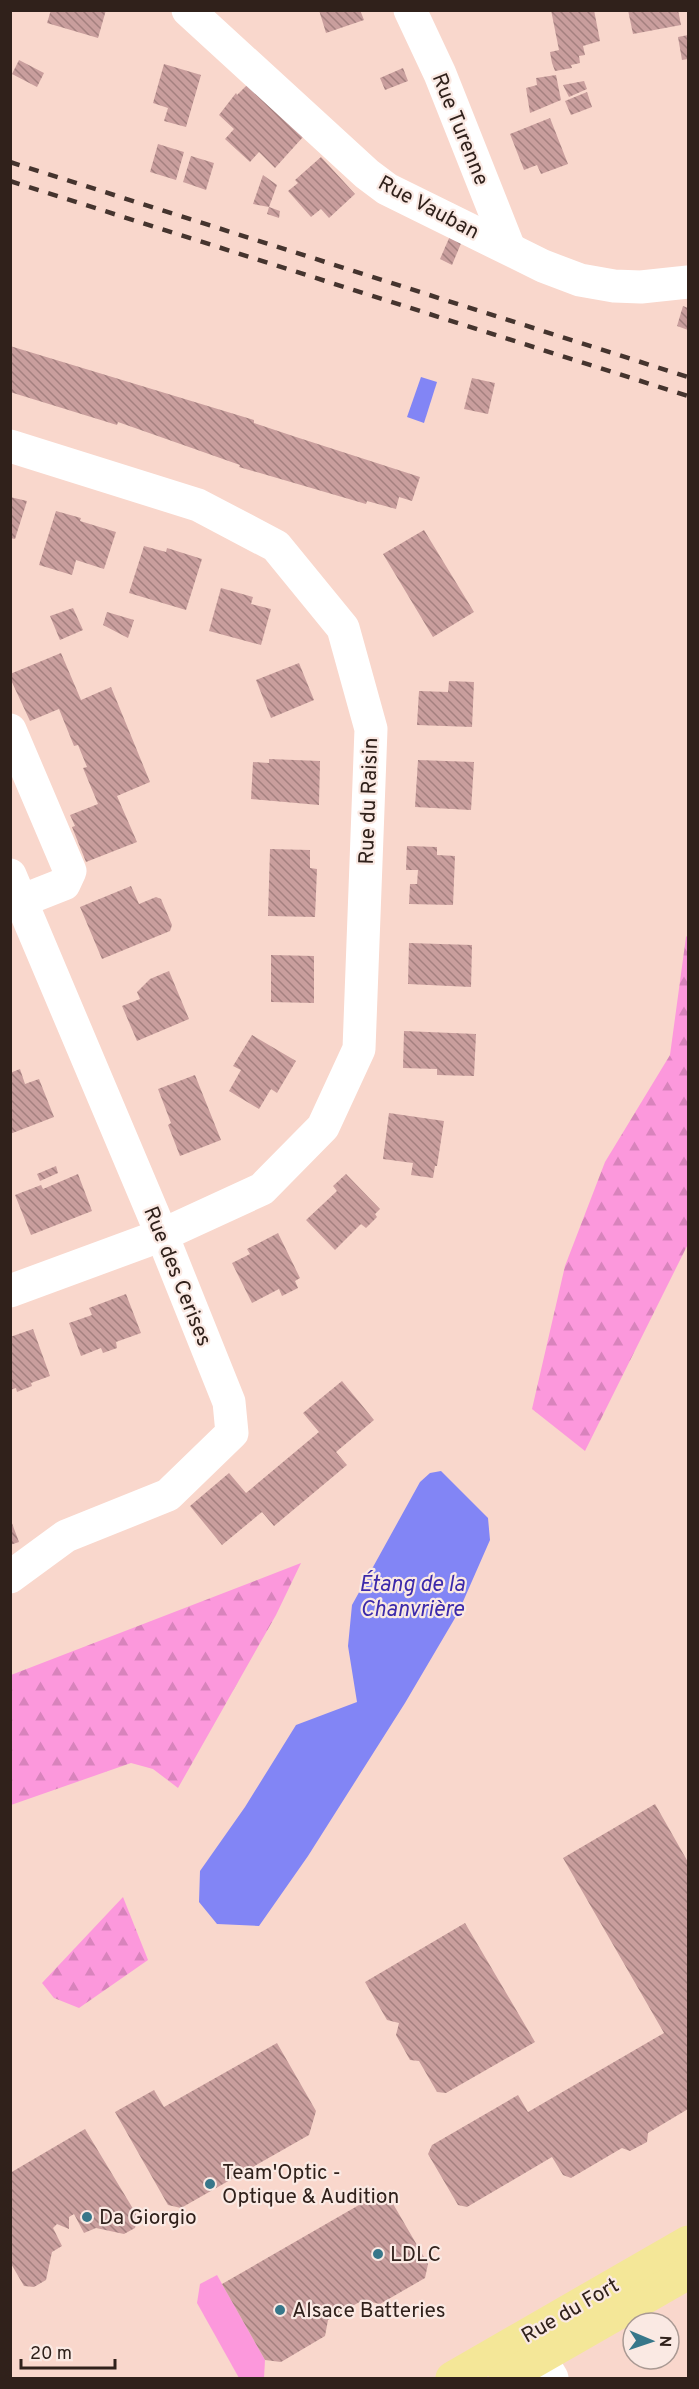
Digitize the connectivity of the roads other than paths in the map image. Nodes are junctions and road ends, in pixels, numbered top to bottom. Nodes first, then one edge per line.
1 (188, 10) edge
2 (411, 11) edge
3 (509, 248) junction
4 (688, 282) edge
5 (10, 446) edge
6 (10, 730) edge
7 (18, 905) edge
8 (162, 1235) junction
9 (10, 1291) edge
10 (10, 1577) edge
11 (688, 2242) edge
12 (688, 2273) edge
13 (546, 2368) edge
14 (452, 2379) edge
15 (505, 2379) edge

1 - 3 street, Rue Vauban
2 - 3 street, Rue Turenne
3 - 4 street, Rue Vauban
5 - 8 street, Rue du Raisin
6 - 7 street
7 - 8 street, Rue des Cerises
8 - 9 street, Rue du Raisin
8 - 10 street, Rue des Cerises
11 - 14 main road, Rue du Fort
12 - 13 main road, Rue du Fort
13 - 15 main road, Rue du Fort

